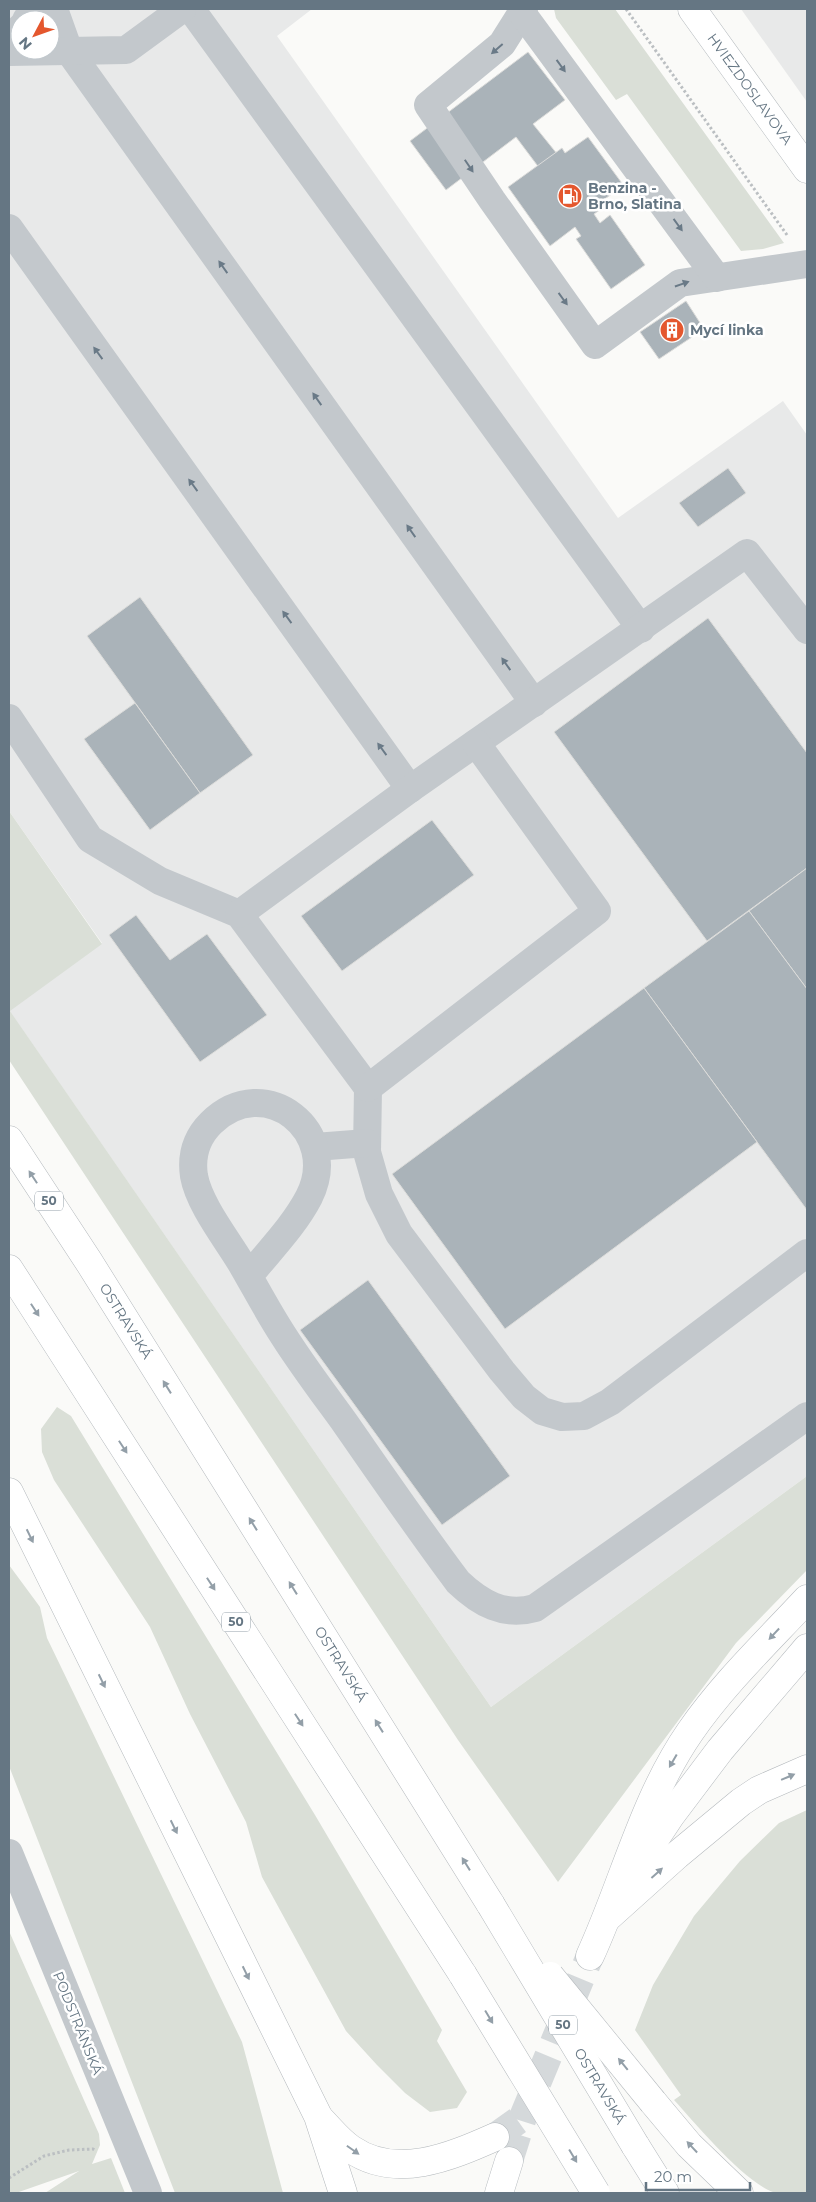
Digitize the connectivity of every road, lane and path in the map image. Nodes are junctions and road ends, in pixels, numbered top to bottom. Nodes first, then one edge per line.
1 (54, 9) edge
2 (182, 9) edge
3 (191, 9) edge
4 (626, 9) edge
5 (692, 9) edge
6 (523, 11) edge
7 (69, 51) junction
8 (9, 52) edge
9 (807, 169) edge
10 (9, 228) edge
11 (807, 264) edge
12 (717, 278) junction
13 (641, 628) junction
14 (807, 630) edge
15 (534, 703) junction
16 (9, 718) edge
17 (476, 743) junction
18 (410, 789) junction
19 (239, 914) junction
20 (368, 1088) junction
21 (9, 1140) edge
22 (366, 1143) junction
23 (315, 1147) junction
24 (807, 1253) edge
25 (9, 1269) edge
26 (248, 1276) junction
27 (807, 1416) edge
28 (9, 1492) edge
29 (807, 1599) edge
30 (807, 1648) edge
31 (807, 1770) edge
32 (9, 1853) edge
33 (491, 1905) junction
34 (608, 1917) junction
35 (590, 1956) tunnel mouth
36 (318, 2116) junction
37 (494, 2137) tunnel mouth
38 (99, 2152) dead end
39 (509, 2161) tunnel mouth
40 (9, 2178) edge
41 (148, 2193) edge
42 (343, 2193) edge
43 (499, 2193) edge
44 (596, 2193) edge
45 (665, 2193) edge
46 (739, 2193) edge

1 - 7 street
2 - 7 street
3 - 13 street
4 - 11 path
5 - 9 main road, HVIEZDOSLAVOVA
6 -> 12 street
6 -> 12 street
7 - 8 street
15 -> 7 street
18 -> 10 street
11 - 12 street
13 - 14 street
13 - 15 street
15 - 17 street
16 - 19 street
17 - 18 street
17 - 20 street
18 - 19 street
19 - 20 street
20 - 22 street
33 -> 21 main road, OSTRAVSKÁ / 50
22 - 23 street
22 - 24 street
23 - 26 street
23 - 26 street
25 -> 44 main road, 50, bridge
26 - 27 street
28 -> 36 main road
29 -> 34 main road
30 - 34 main road
34 -> 31 main road
32 - 41 street, PODSTRÁNSKÁ
33 - 45 main road, OSTRAVSKÁ / 50, bridge
46 -> 33 main road, 50, bridge
34 - 35 main road
36 -> 37 main road
36 - 42 main road
38 - 40 path
39 - 43 main road

